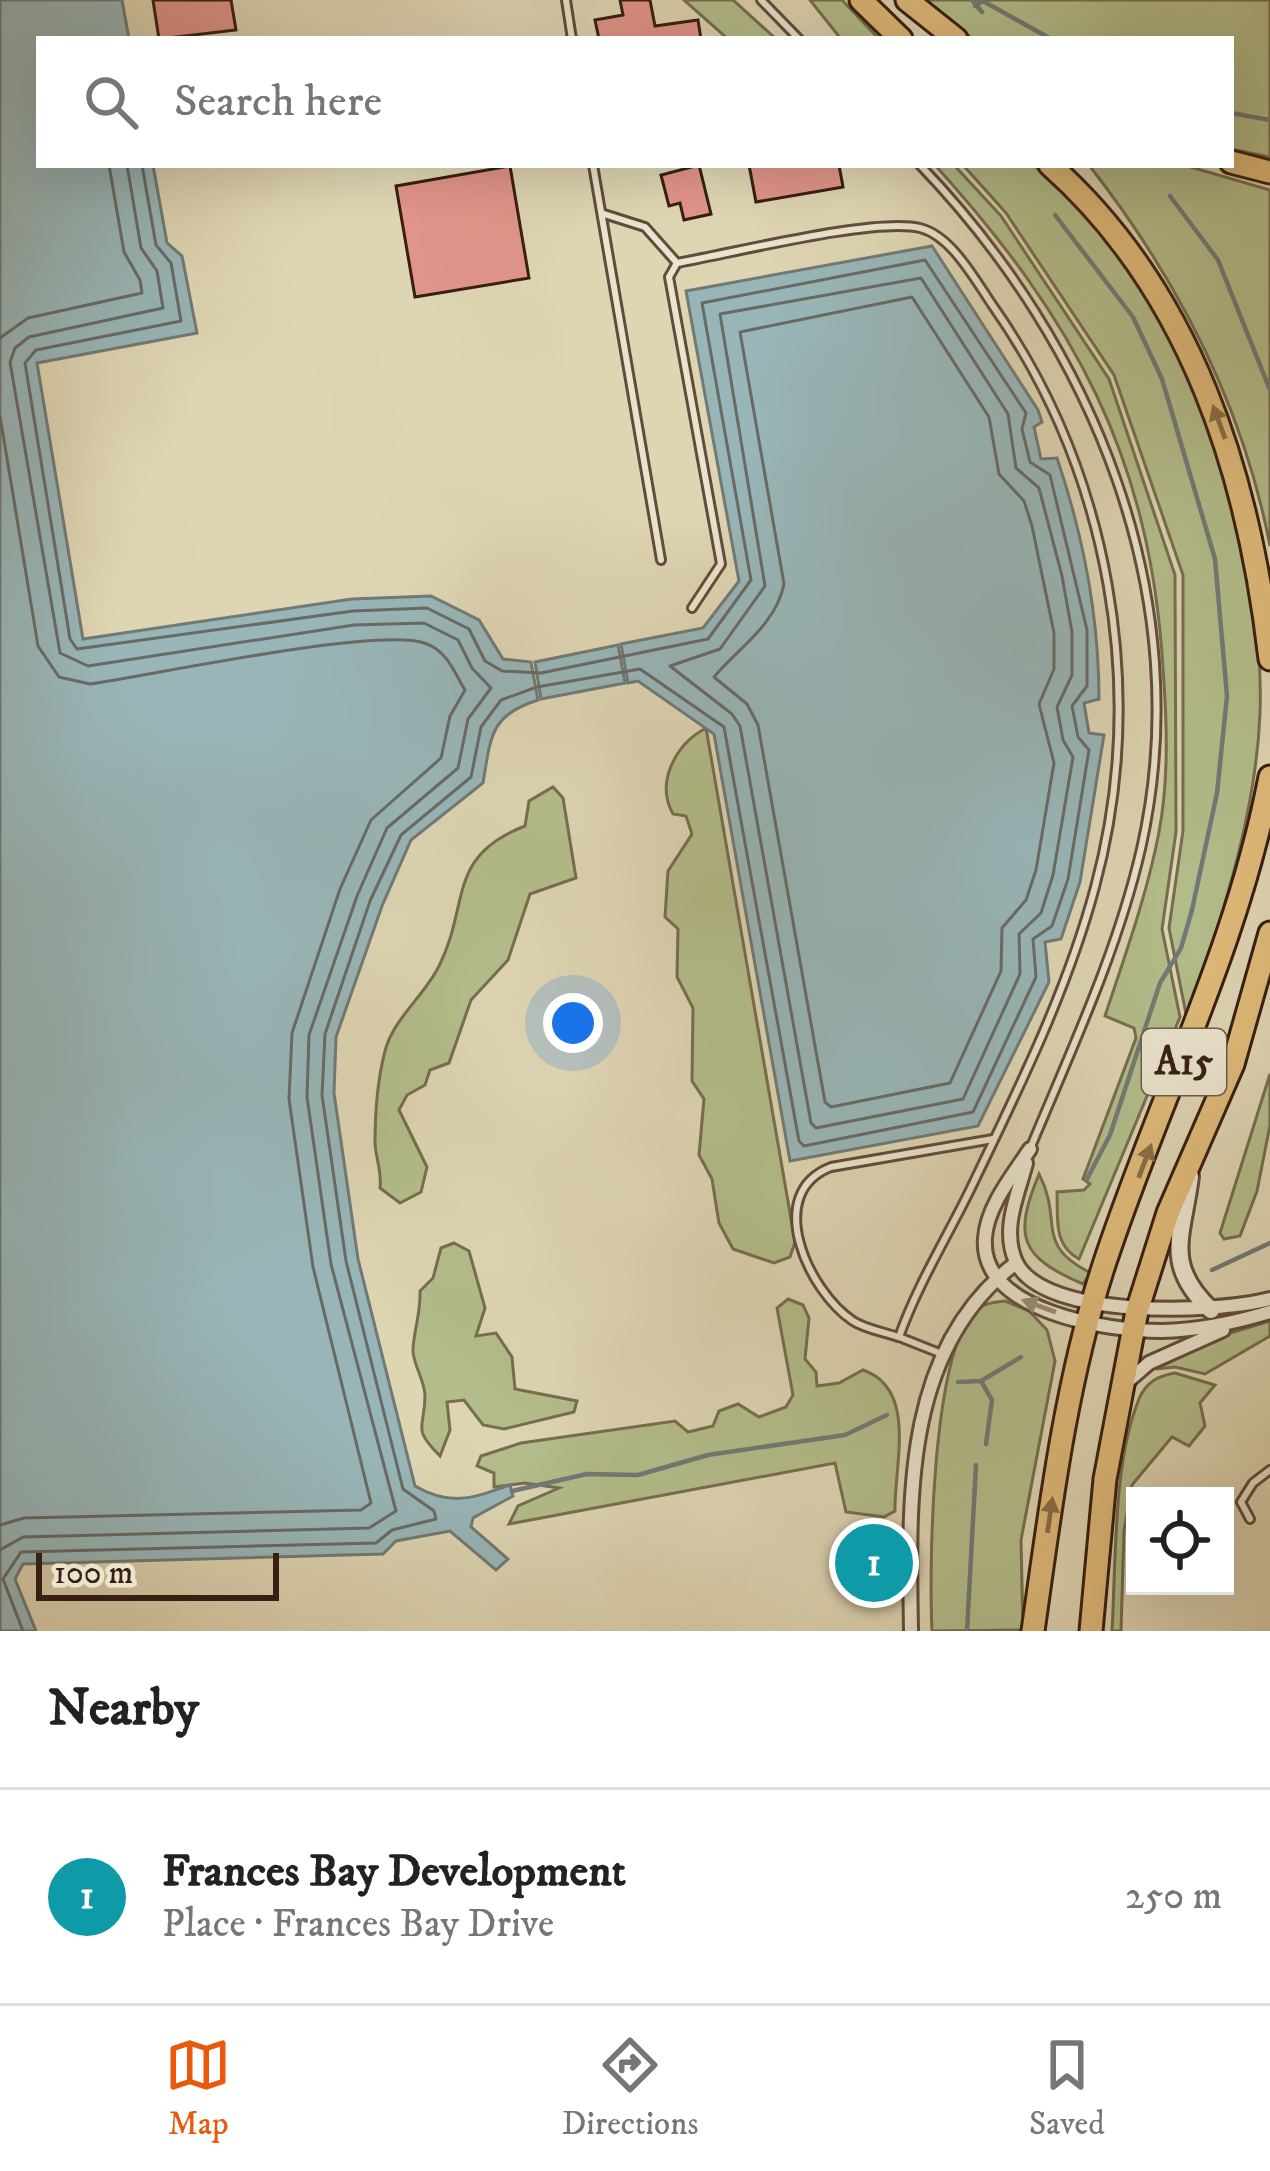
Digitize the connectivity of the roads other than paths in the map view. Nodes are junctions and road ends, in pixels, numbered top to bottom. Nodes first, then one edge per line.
1 (566, 0) edge
2 (761, 0) edge
3 (861, 0) edge
4 (907, 0) edge
5 (572, 36) edge
6 (796, 36) edge
7 (898, 36) edge
8 (952, 36) edge
9 (1234, 164) edge
10 (594, 168) edge
11 (923, 168) edge
12 (1053, 168) edge
13 (1270, 172) edge
14 (604, 214) junction
15 (677, 263) junction
16 (661, 560) dead end
17 (692, 608) dead end
18 (1270, 659) edge
19 (1270, 777) edge
20 (1270, 933) edge
21 (993, 1139) junction
22 (1030, 1148) junction
23 (1190, 1169) junction
24 (1016, 1263) junction
25 (996, 1278) junction
26 (1270, 1300) edge
27 (1092, 1310) junction
28 (1211, 1310) junction
29 (1267, 1313) edge
30 (1135, 1320) junction
31 (899, 1337) junction
32 (942, 1354) junction
33 (1121, 1388) junction
34 (1270, 1470) edge
35 (1250, 1519) dead end
36 (911, 1631) edge
37 (1033, 1631) edge
38 (1090, 1631) edge

1 - 5 lane
2 - 6 lane
3 - 7 main road
4 - 8 main road
9 - 13 main road
10 - 14 lane
11 - 22 lane
18 -> 12 main road
14 - 15 lane
14 - 16 lane
15 - 17 lane
15 - 21 lane
27 -> 19 main road, A15
20 - 23 main road
21 - 31 lane
21 - 31 lane
22 - 24 street
22 - 25 street
23 - 28 street
23 - 30 main road
24 - 25 street
24 - 27 street
27 -> 25 street
25 - 32 street
26 - 28 street
27 - 30 street
27 - 30 street
37 -> 27 main road, A15
28 - 30 street
29 - 30 street
29 - 33 street
30 - 33 main road
31 - 32 lane
32 - 36 street
33 - 38 main road
34 - 35 lane

